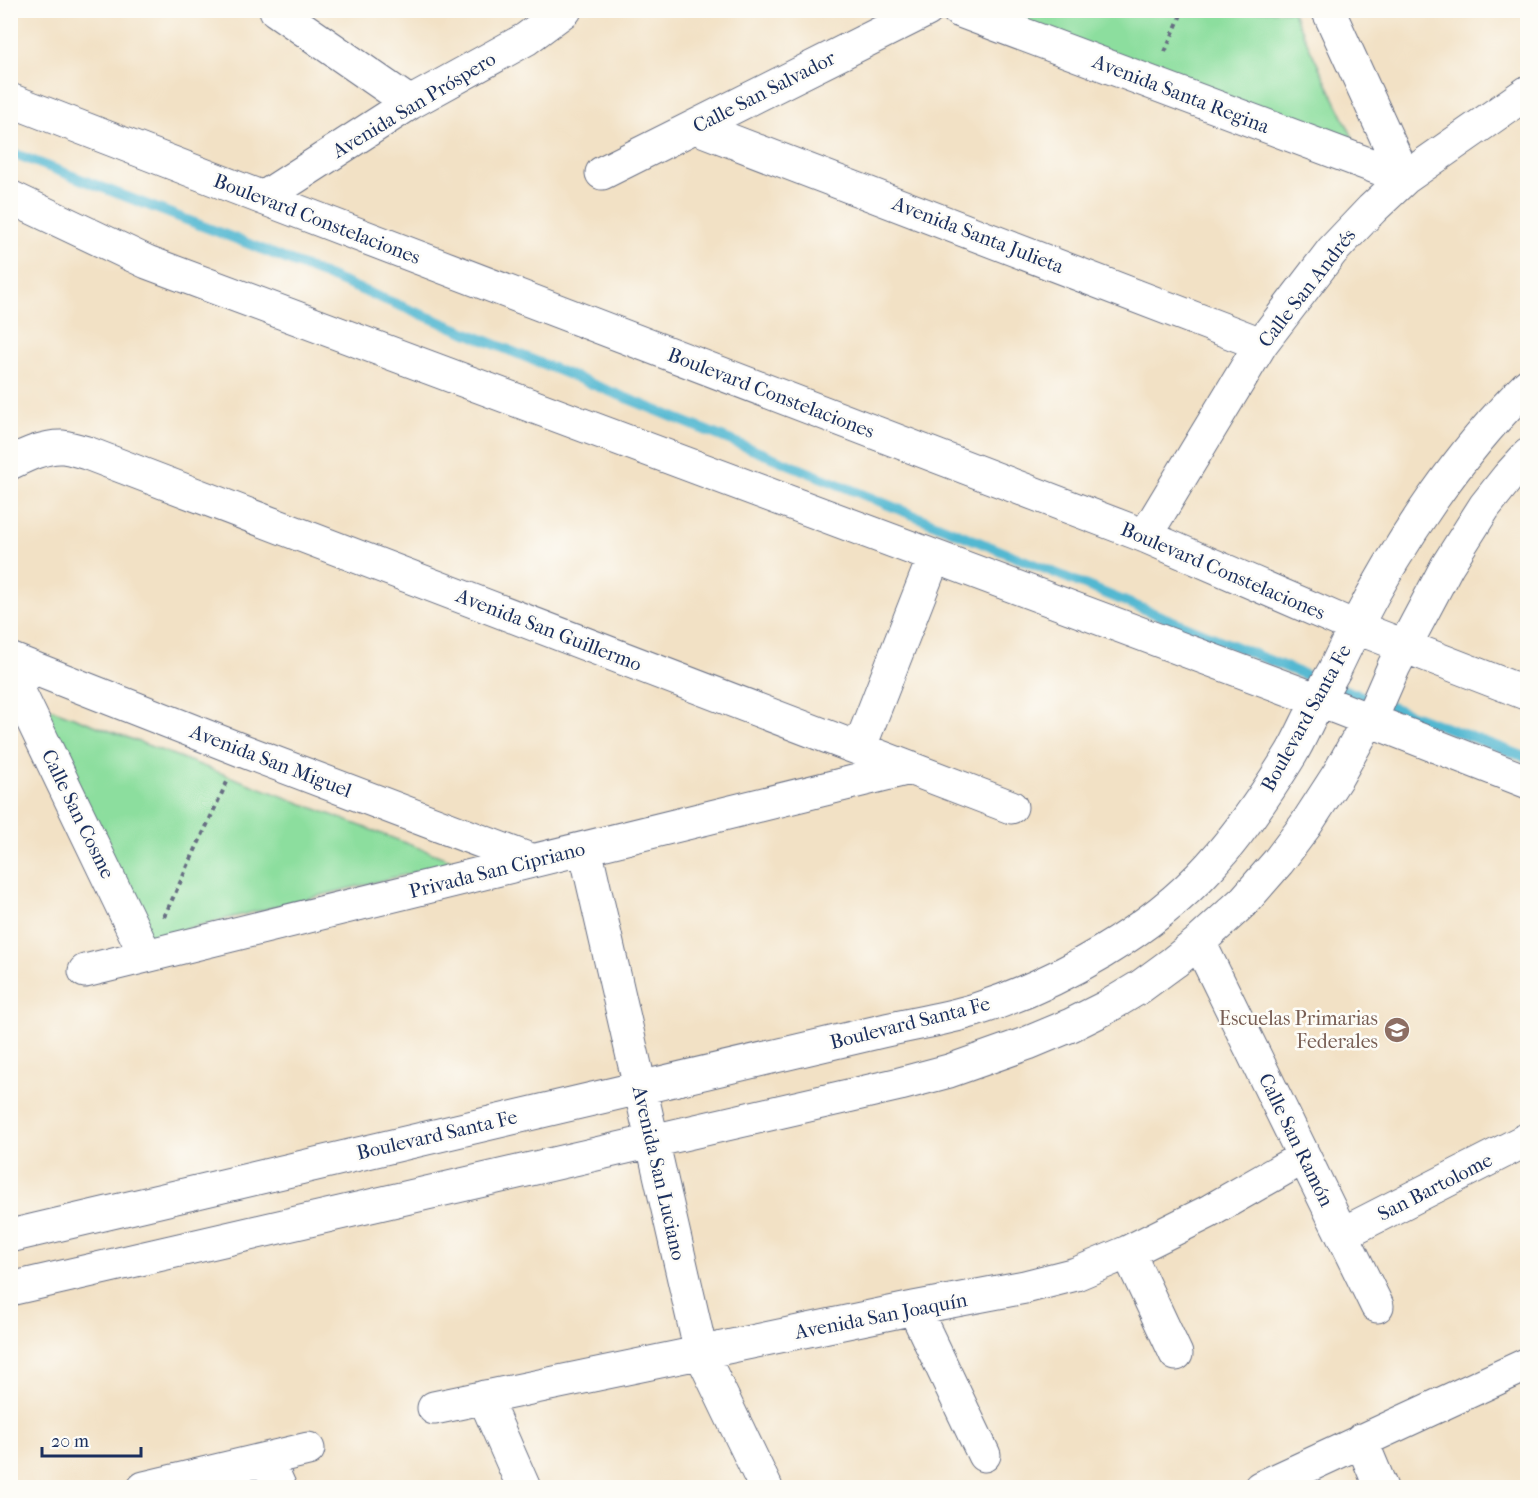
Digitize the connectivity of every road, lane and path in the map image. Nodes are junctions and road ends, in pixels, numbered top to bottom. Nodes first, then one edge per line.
1 (276, 10) edge
2 (565, 10) edge
3 (927, 10) edge
4 (958, 10) edge
5 (1183, 10) edge
6 (1328, 10) edge
7 (1152, 83) junction
8 (1527, 92) edge
9 (10, 100) edge
10 (410, 103) junction
11 (695, 126) junction
12 (602, 173) dead end
13 (1405, 177) junction
14 (10, 197) edge
15 (263, 198) junction
16 (1261, 344) junction
17 (1527, 385) edge
18 (1527, 455) edge
19 (10, 463) edge
20 (1145, 536) junction
21 (934, 556) junction
22 (1349, 639) junction
23 (1399, 656) junction
24 (10, 659) edge
25 (10, 673) edge
26 (1322, 694) junction
27 (1527, 694) edge
28 (1372, 712) junction
29 (859, 749) junction
30 (241, 750) junction
31 (910, 768) junction
32 (1527, 782) edge
33 (1011, 807) dead end
34 (585, 848) junction
35 (532, 861) junction
36 (1199, 942) junction
37 (146, 956) junction
38 (85, 971) dead end
39 (639, 1088) junction
40 (1527, 1139) edge
41 (652, 1141) junction
42 (1304, 1157) junction
43 (1342, 1234) junction
44 (10, 1236) edge
45 (1128, 1252) junction
46 (10, 1289) edge
47 (1377, 1306) dead end
48 (914, 1308) junction
49 (701, 1353) junction
50 (1176, 1354) dead end
51 (1527, 1364) edge
52 (484, 1397) junction
53 (434, 1408) dead end
54 (1361, 1440) junction
55 (308, 1449) dead end
56 (984, 1455) dead end
57 (273, 1473) edge
58 (144, 1488) edge
59 (524, 1488) edge
60 (766, 1488) edge
61 (1260, 1488) edge
62 (1381, 1488) edge

1 - 10 street
2 - 10 street, Avenida San Próspero
3 - 11 street, Calle San Salvador
4 - 7 street, Avenida Santa Regina
5 - 7 path
6 - 13 street
7 - 13 street, Avenida Santa Regina
8 - 13 street, Calle San Andrés
9 - 15 street, Boulevard Constelaciones
10 - 15 street, Avenida San Próspero
11 - 12 street, Calle San Salvador
11 - 16 street, Avenida Santa Julieta
13 - 16 street, Calle San Andrés
14 - 21 street
15 - 20 street, Boulevard Constelaciones
16 - 20 street, Calle San Andrés
17 - 22 street, Boulevard Santa Fe
18 - 23 street
19 - 29 street, Avenida San Guillermo
20 - 22 street, Boulevard Constelaciones
21 - 26 street
21 - 29 street
22 - 23 street, Boulevard Constelaciones
22 - 26 street, Boulevard Santa Fe
23 - 27 street, Boulevard Constelaciones
23 - 28 street
24 - 30 street, Avenida San Miguel
25 - 37 street, Calle San Cosme
26 - 28 street
26 - 39 street, Boulevard Santa Fe
28 - 32 street
28 - 36 street
29 - 31 street, Avenida San Guillermo
30 - 35 street, Avenida San Miguel
30 - 37 path
31 - 33 street, Avenida San Guillermo
31 - 34 street, Privada San Cipriano
34 - 35 street, Privada San Cipriano
34 - 39 street, Avenida San Luciano
35 - 37 street, Privada San Cipriano
36 - 41 street
36 - 42 street, Calle San Ramón
37 - 38 street, Privada San Cipriano
39 - 41 street, Avenida San Luciano
39 - 44 street, Boulevard Santa Fe
40 - 43 street, San Bartolome
41 - 46 street
41 - 49 street, Avenida San Luciano
42 - 43 street, Calle San Ramón
42 - 45 street, Avenida San Joaquín
43 - 47 street, Calle San Ramón
45 - 48 street, Avenida San Joaquín
45 - 50 street
48 - 49 street, Avenida San Joaquín
48 - 56 street
49 - 52 street, Avenida San Joaquín
49 - 60 street, Avenida San Luciano
51 - 54 street
52 - 53 street, Avenida San Joaquín
52 - 59 street
54 - 61 street
54 - 62 street
55 - 57 street
57 - 58 street

